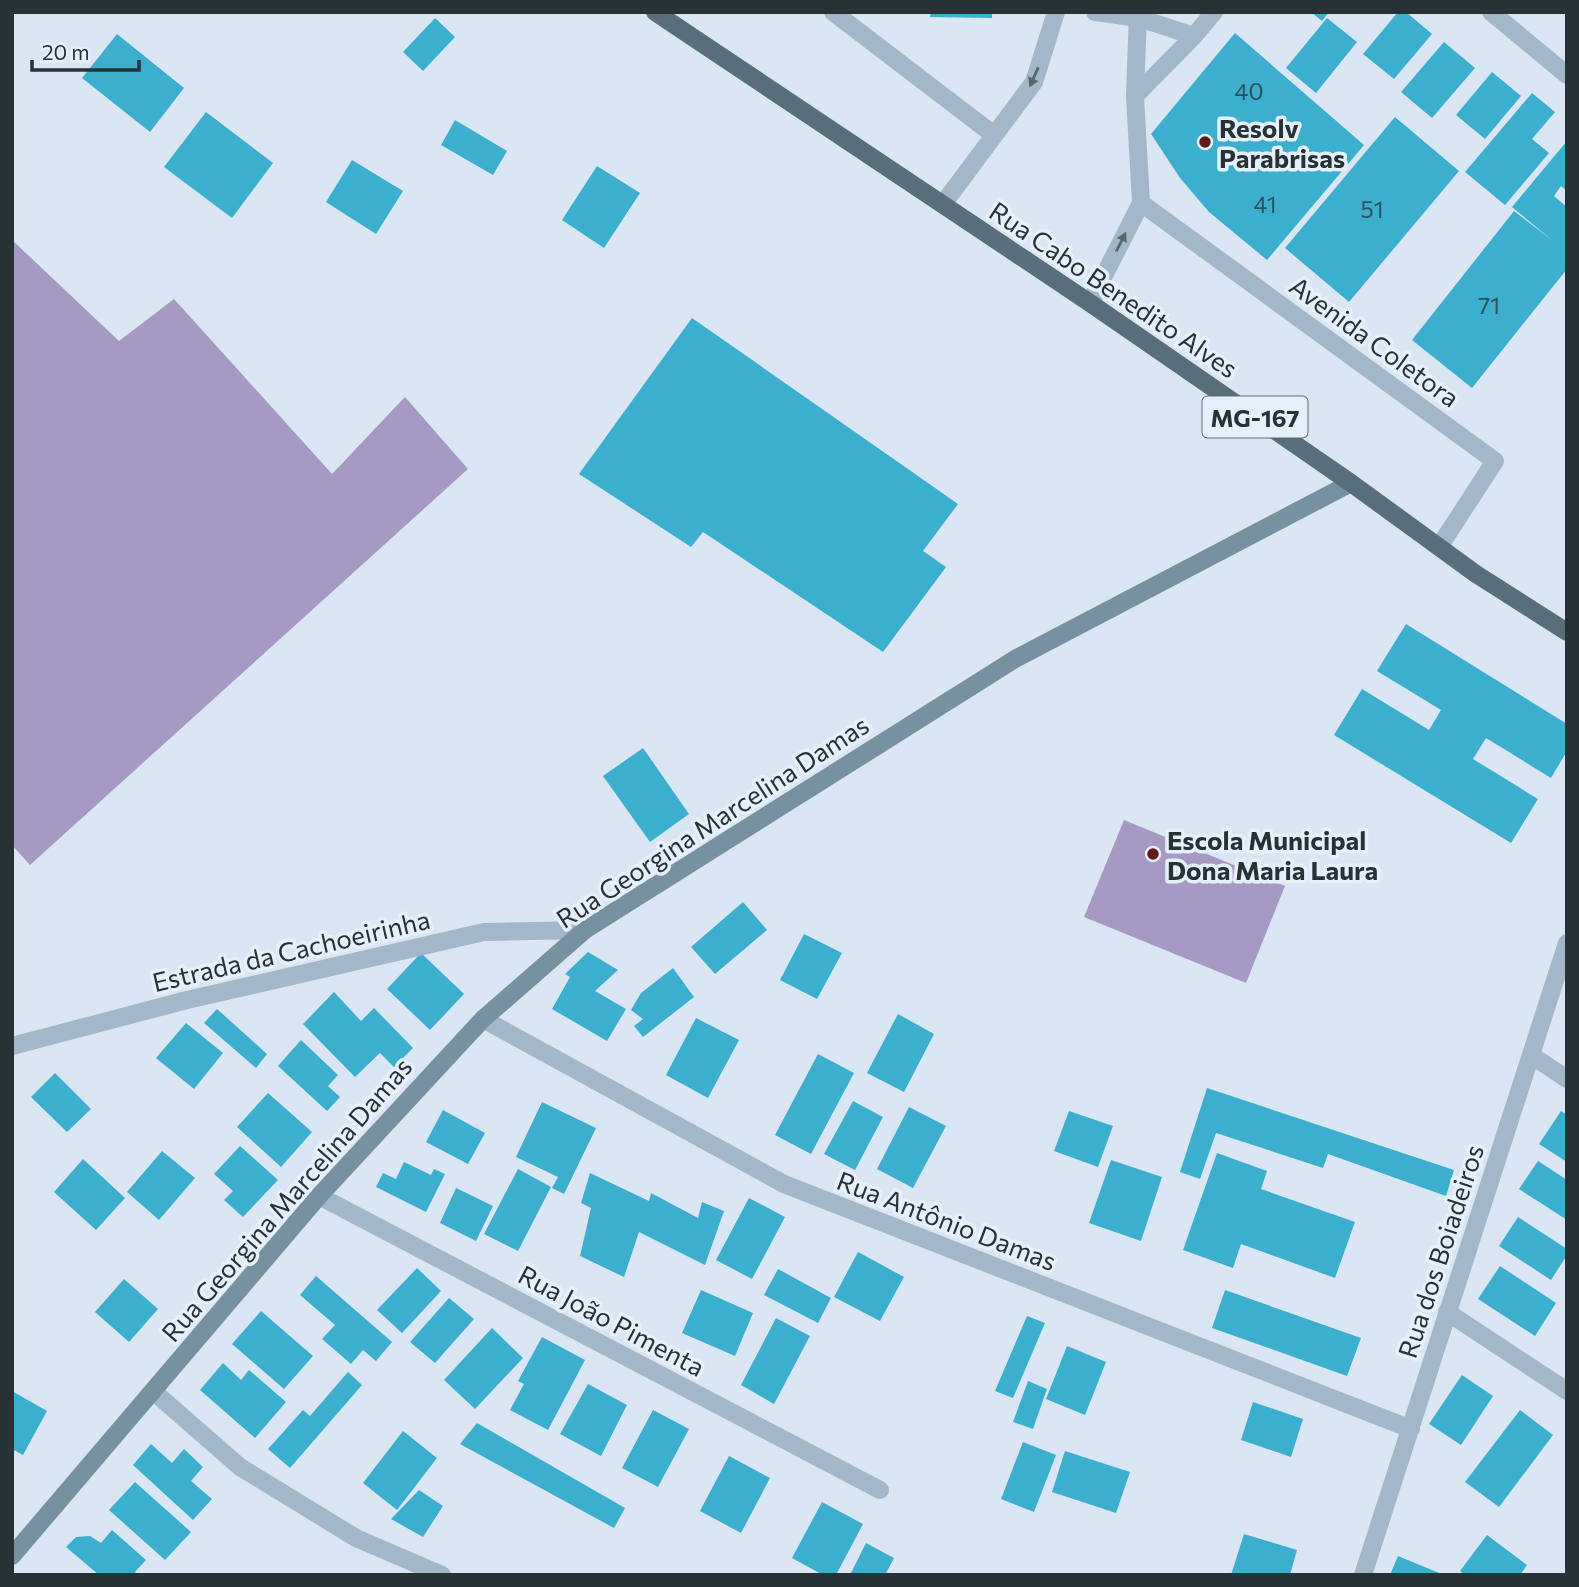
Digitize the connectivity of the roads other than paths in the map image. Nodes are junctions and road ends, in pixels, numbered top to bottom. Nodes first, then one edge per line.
1 (655, 12) edge
2 (833, 12) edge
3 (1056, 12) edge
4 (1095, 12) edge
5 (1214, 12) edge
6 (1491, 12) edge
7 (1138, 15) edge
8 (1194, 36) junction
9 (1567, 75) edge
10 (1135, 96) junction
11 (994, 135) junction
12 (1141, 203) junction
13 (943, 204) junction
14 (1090, 303) junction
15 (1351, 483) junction
16 (1439, 547) junction
17 (1567, 632) edge
18 (585, 930) junction
19 (1567, 943) edge
20 (483, 1019) junction
21 (12, 1046) edge
22 (1531, 1055) junction
23 (1567, 1079) edge
24 (319, 1196) junction
25 (1447, 1312) junction
26 (153, 1391) junction
27 (1567, 1391) edge
28 (1411, 1429) junction
29 (880, 1490) dead end
30 (12, 1556) edge
31 (442, 1575) edge
32 (1363, 1575) edge

1 - 13 main road, MG-167
2 - 11 street
3 -> 11 street
4 - 7 street
5 - 8 street
6 - 9 street
7 - 8 street
7 - 10 street
8 - 10 street
10 - 12 street
11 - 13 street
14 -> 12 street
12 - 16 street, Avenida Coletora
13 - 14 main road, Rua Cabo Benedito Alves / MG-167
14 - 15 main road, Rua Cabo Benedito Alves / MG-167
15 - 16 main road, Rua Cabo Benedito Alves / MG-167
15 - 18 street, Rua Georgina Marcelina Damas
16 - 17 main road, Rua Cabo Benedito Alves / MG-167
18 - 20 street, Rua Georgina Marcelina Damas
18 - 21 street, Estrada da Cachoeirinha
19 - 22 street, Rua dos Boiadeiros
20 - 24 street, Rua Georgina Marcelina Damas
20 - 28 street, Rua Antônio Damas
22 - 23 street
22 - 25 street, Rua dos Boiadeiros
24 - 26 street, Rua Georgina Marcelina Damas
24 - 29 street, Rua João Pimenta
25 - 27 street
25 - 28 street, Rua dos Boiadeiros
26 - 30 street, Rua Georgina Marcelina Damas
26 - 31 street
28 - 32 street, Rua dos Boiadeiros

